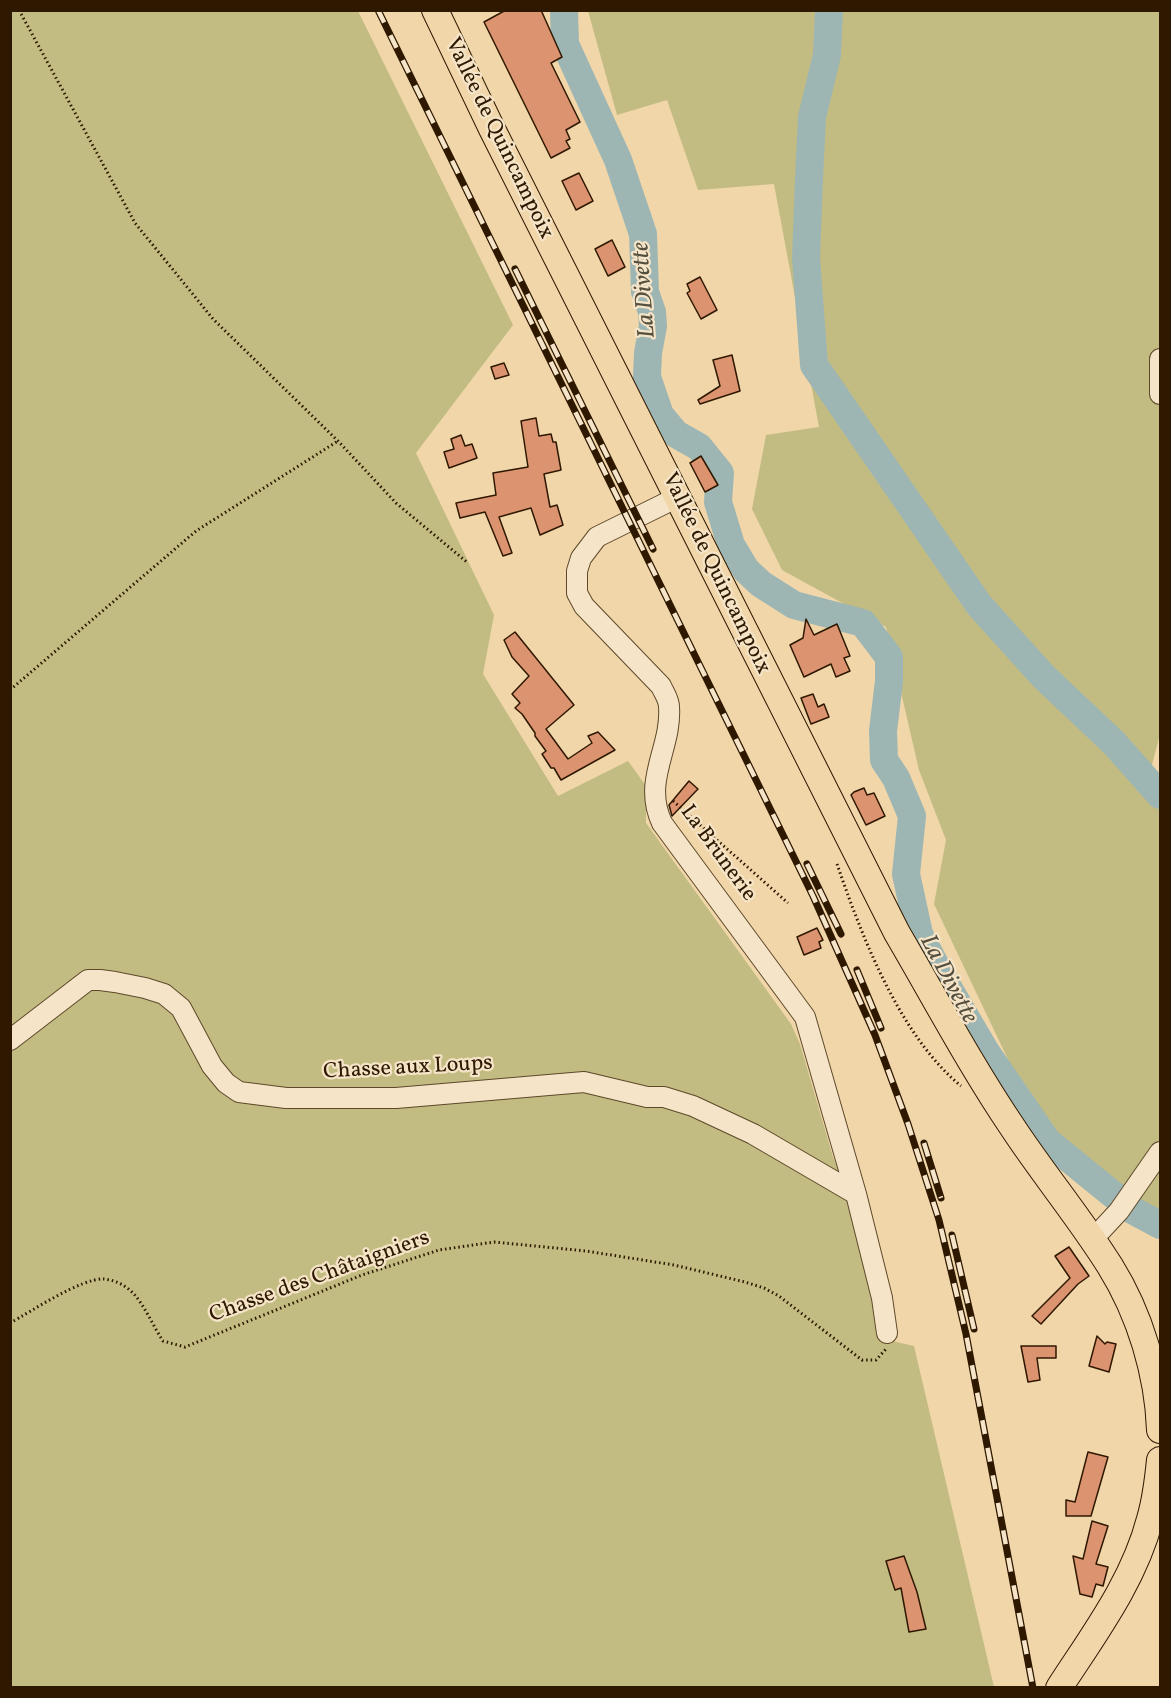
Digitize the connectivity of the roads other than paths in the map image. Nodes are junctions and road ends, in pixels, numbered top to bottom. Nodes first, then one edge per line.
1 (435, 10) edge
2 (1161, 359) edge
3 (1161, 394) edge
4 (678, 497) junction
5 (10, 1041) edge
6 (1161, 1152) edge
7 (856, 1194) junction
8 (1092, 1239) junction
9 (887, 1333) road end
10 (1161, 1430) edge
11 (1161, 1460) edge
12 (1059, 1688) edge

1 - 4 main road, Vallée de Quincampoix
2 - 3 street
4 - 7 street, La Brunerie
4 - 8 main road, Vallée de Quincampoix
5 - 7 street, Chasse aux Loups
6 - 8 street
7 - 9 street, La Brunerie
8 - 10 main road, Vallée de Quincampoix
11 - 12 main road

